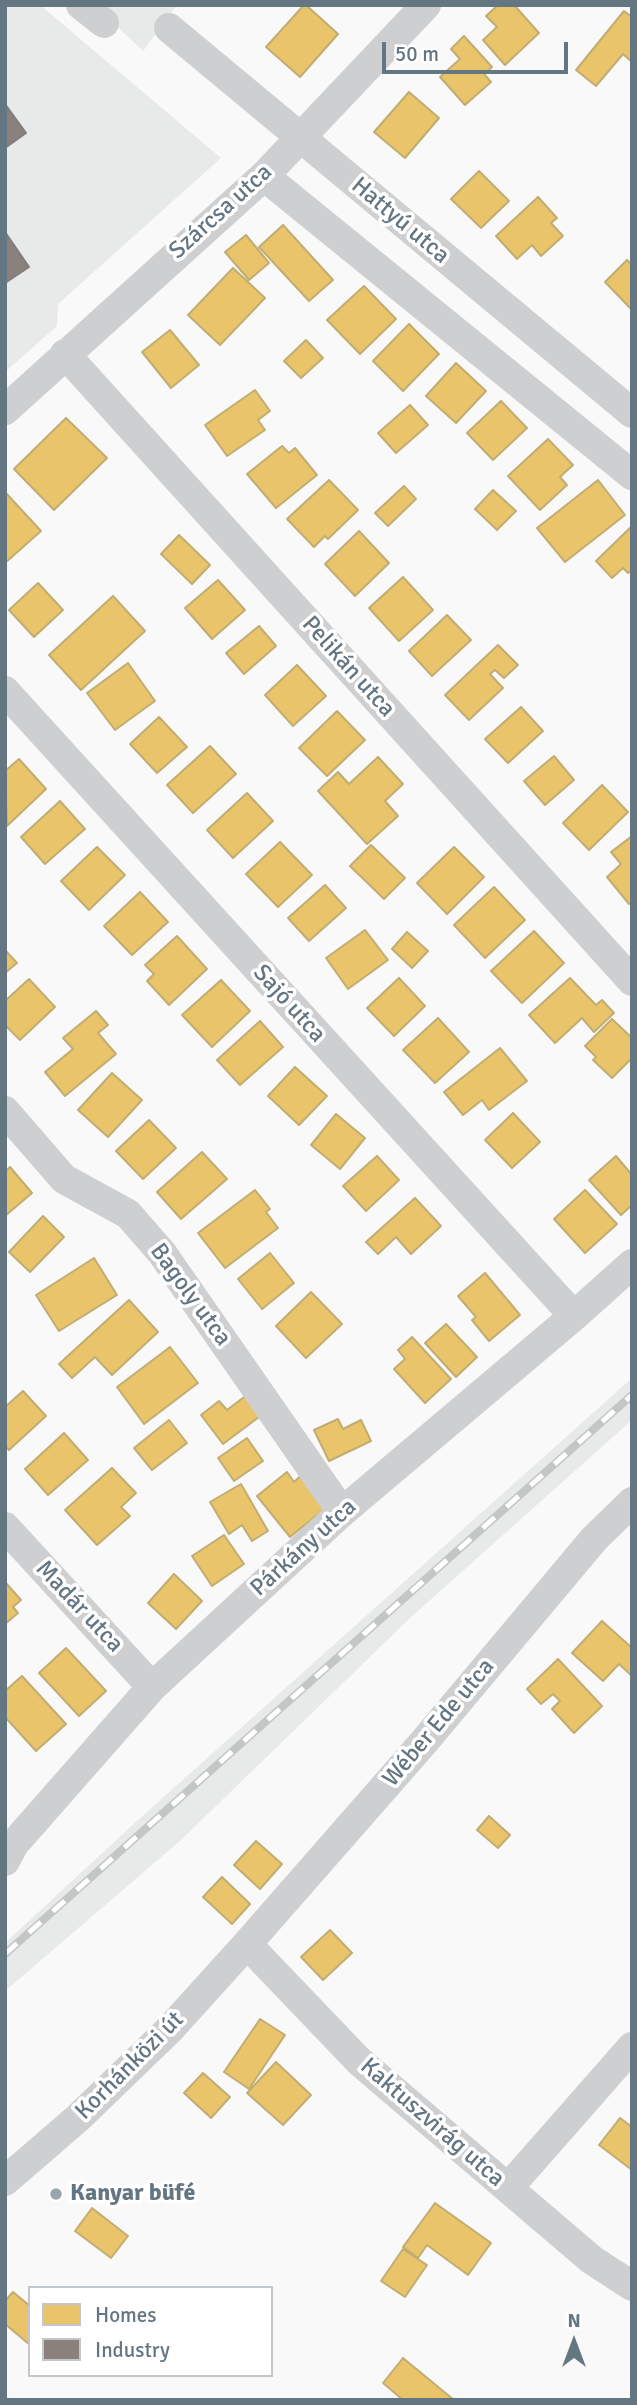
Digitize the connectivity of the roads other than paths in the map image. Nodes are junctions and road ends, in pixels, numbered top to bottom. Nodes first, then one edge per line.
1 (426, 5) edge
2 (169, 28) dead end
3 (299, 138) junction
4 (264, 176) junction
5 (65, 354) junction
6 (5, 410) edge
7 (632, 413) edge
8 (632, 475) edge
9 (5, 691) edge
10 (632, 981) edge
11 (5, 1111) edge
12 (632, 1264) edge
13 (574, 1316) junction
14 (632, 1502) edge
15 (342, 1512) junction
16 (5, 1527) edge
17 (152, 1687) junction
18 (5, 1861) edge
19 (247, 1944) junction
20 (632, 2048) edge
21 (5, 2181) edge
22 (508, 2188) junction
23 (632, 2286) edge

1 - 3 street, Szárcsa utca
2 - 3 street, Hattyú utca
3 - 4 street, Szárcsa utca
3 - 7 street, Hattyú utca
4 - 5 street, Szárcsa utca
4 - 8 street, Hattyú utca
5 - 6 street, Szárcsa utca
5 - 10 street, Pelikán utca
9 - 13 street, Sajó utca
11 - 15 street, Bagoly utca
12 - 13 street, Párkány utca
13 - 15 street, Párkány utca
14 - 19 street, Wéber Ede utca
15 - 17 street, Párkány utca
16 - 17 street, Madár utca
17 - 18 street, Párkány utca
19 - 21 street, Korhánközi út
19 - 22 street, Kaktuszvirág utca
20 - 22 street
22 - 23 street, Kaktuszvirág utca

